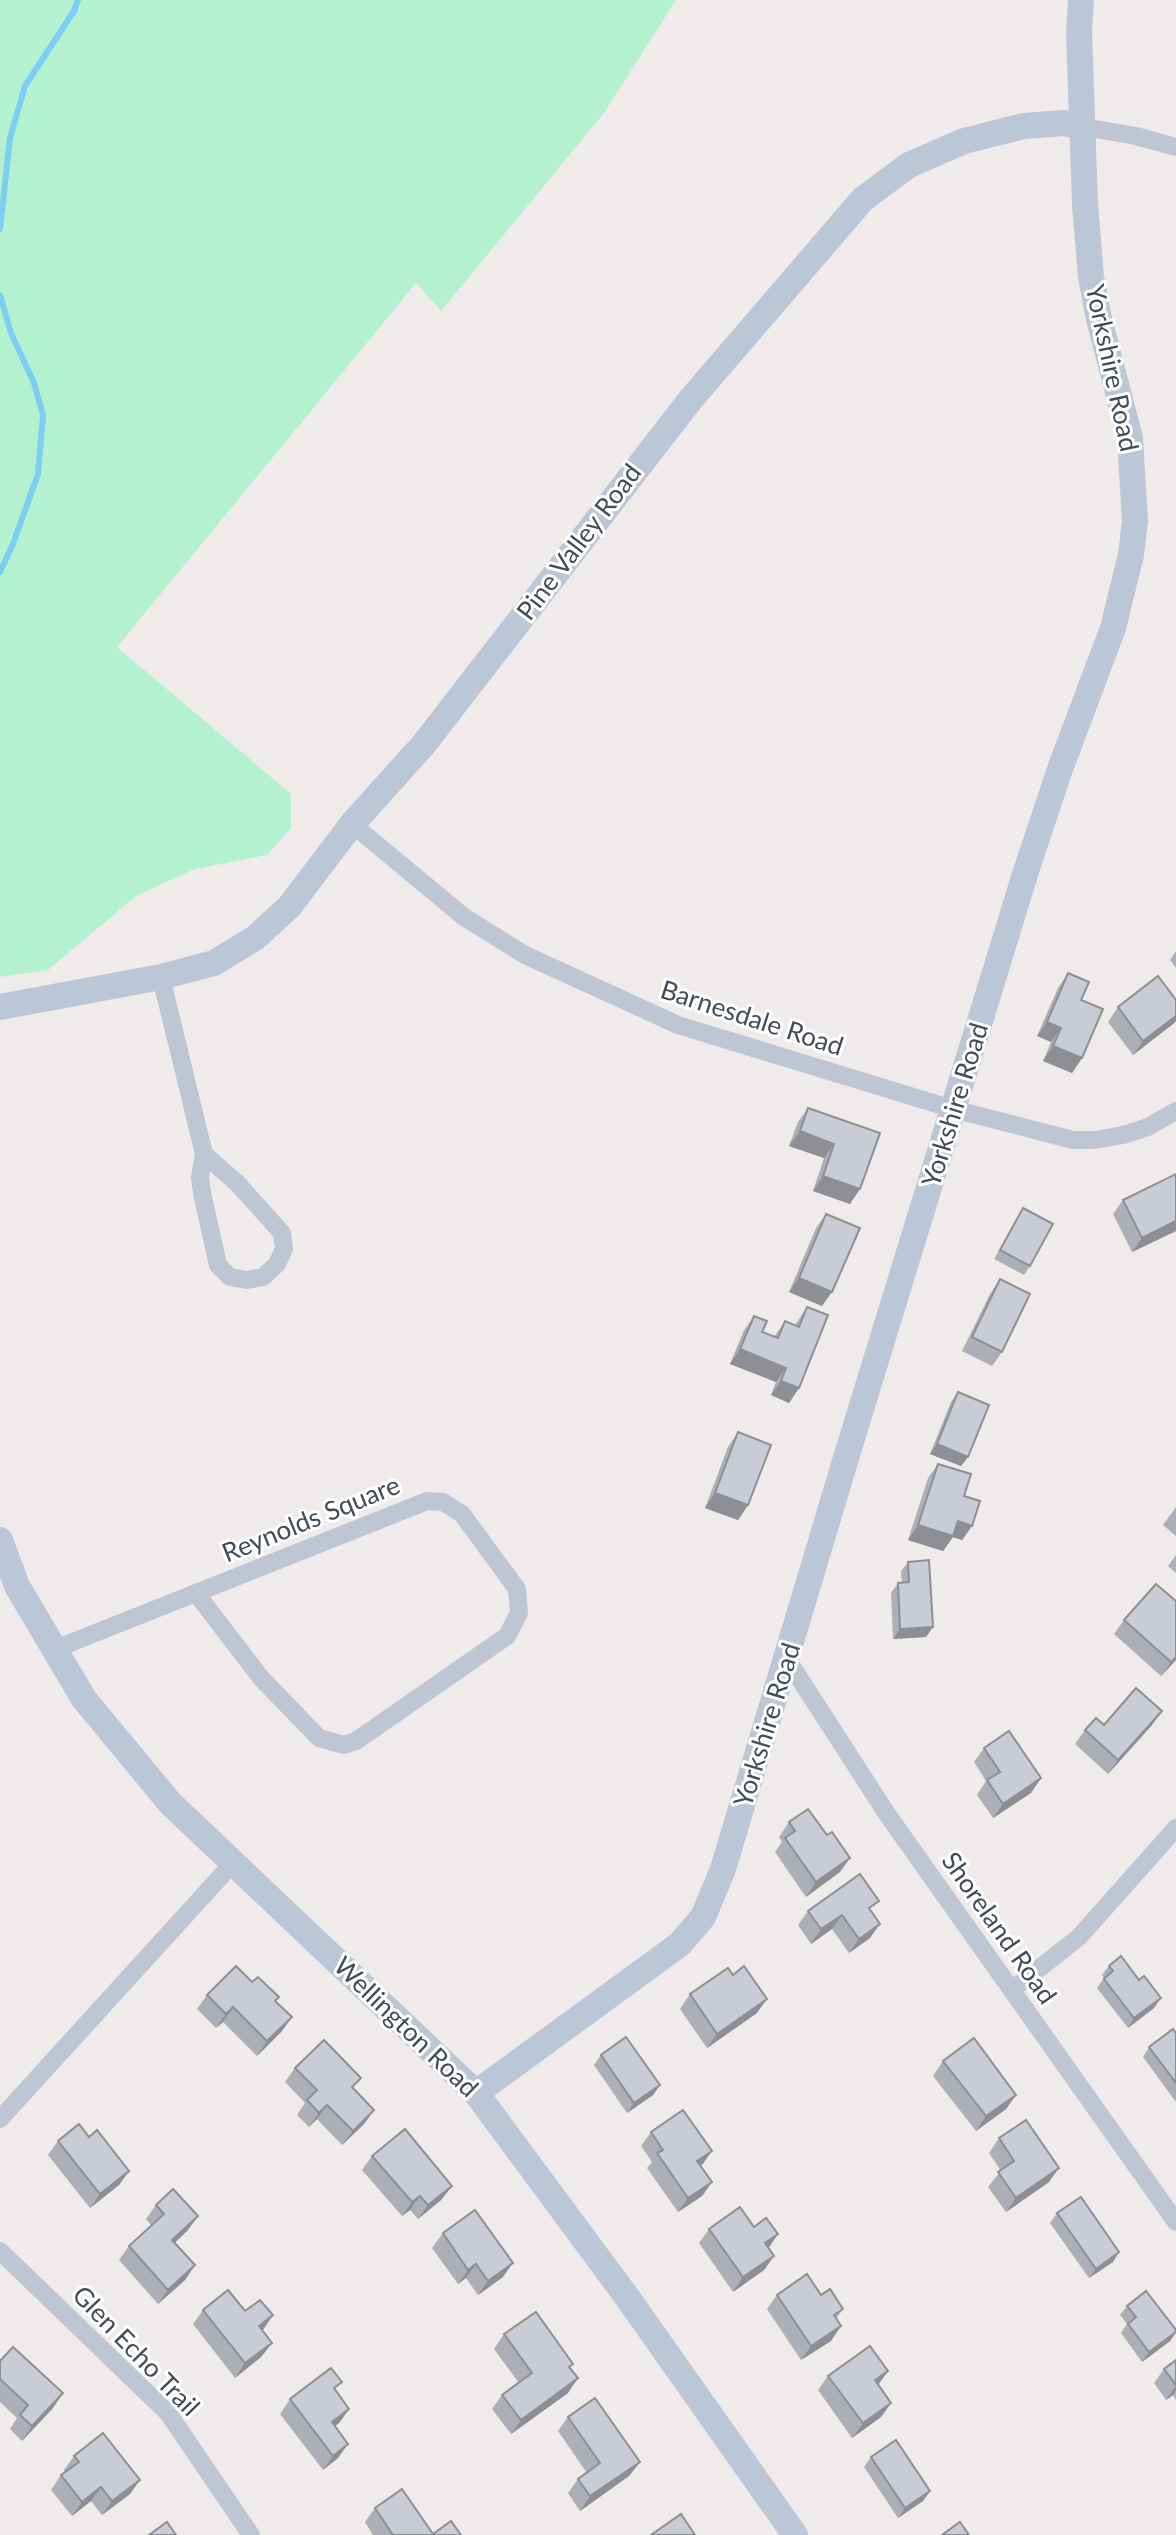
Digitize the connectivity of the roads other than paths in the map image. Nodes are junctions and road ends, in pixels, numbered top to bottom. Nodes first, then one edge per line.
1 (1081, 0) edge
2 (1083, 127) junction
3 (1176, 147) edge
4 (352, 824) junction
5 (161, 977) junction
6 (0, 1007) edge
7 (953, 1109) junction
8 (1176, 1111) edge
9 (204, 1154) junction
10 (0, 1540) edge
11 (196, 1593) junction
12 (55, 1649) junction
13 (787, 1659) junction
14 (1176, 1828) edge
15 (233, 1863) junction
16 (1012, 1990) junction
17 (476, 2093) junction
18 (0, 2119) edge
19 (1176, 2222) edge
20 (0, 2251) edge
21 (251, 2535) edge
22 (795, 2535) edge

1 - 2 street, Yorkshire Road
2 - 3 street, Pine Valley Road
2 - 4 street, Pine Valley Road
2 - 7 street, Yorkshire Road
4 - 5 street, Pine Valley Road
4 - 7 street, Barnesdale Road
5 - 6 street, Pine Valley Road
5 - 9 street
7 - 8 street, Barnesdale Road
7 - 13 street, Yorkshire Road
9 - 9 street
10 - 12 street, Wellington Road
11 - 11 street, Reynolds Square
11 - 12 street, Reynolds Square
12 - 15 street, Wellington Road
13 - 16 street, Shoreland Road
13 - 17 street, Yorkshire Road
14 - 16 street
15 - 17 street, Wellington Road
15 - 18 street
16 - 19 street, Shoreland Road
17 - 22 street, Wellington Road
20 - 21 street, Glen Echo Trail

